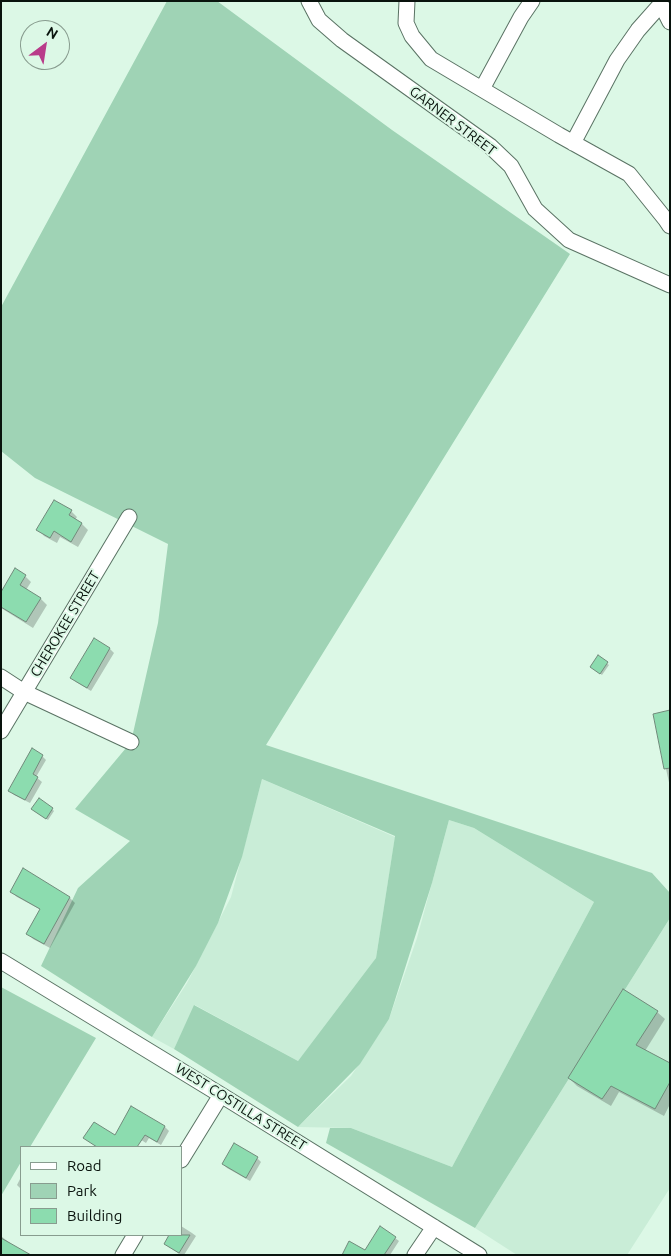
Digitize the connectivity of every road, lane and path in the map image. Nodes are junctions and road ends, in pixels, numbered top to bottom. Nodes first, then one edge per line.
1 (309, 1) edge
2 (408, 1) edge
3 (532, 1) edge
4 (661, 3) edge
5 (670, 22) edge
6 (482, 89) junction
7 (573, 142) junction
8 (670, 226) edge
9 (670, 285) edge
10 (129, 517) dead end
11 (1, 677) edge
12 (24, 692) junction
13 (1, 732) edge
14 (131, 742) dead end
15 (1, 961) edge
16 (221, 1095) junction
17 (182, 1158) edge
18 (434, 1227) junction
19 (134, 1236) edge
20 (123, 1255) edge
21 (415, 1255) edge
22 (479, 1255) edge

1 - 9 street, GARNER STREET
2 - 6 street
3 - 6 street
4 - 5 street
4 - 7 street
6 - 7 street
7 - 8 street
10 - 12 street, CHEROKEE STREET
11 - 12 street
12 - 13 street, CHEROKEE STREET
12 - 14 street
15 - 16 street, WEST COSTILLA STREET
16 - 17 street
16 - 18 street, WEST COSTILLA STREET
18 - 21 street
18 - 22 street, WEST COSTILLA STREET
19 - 20 street

